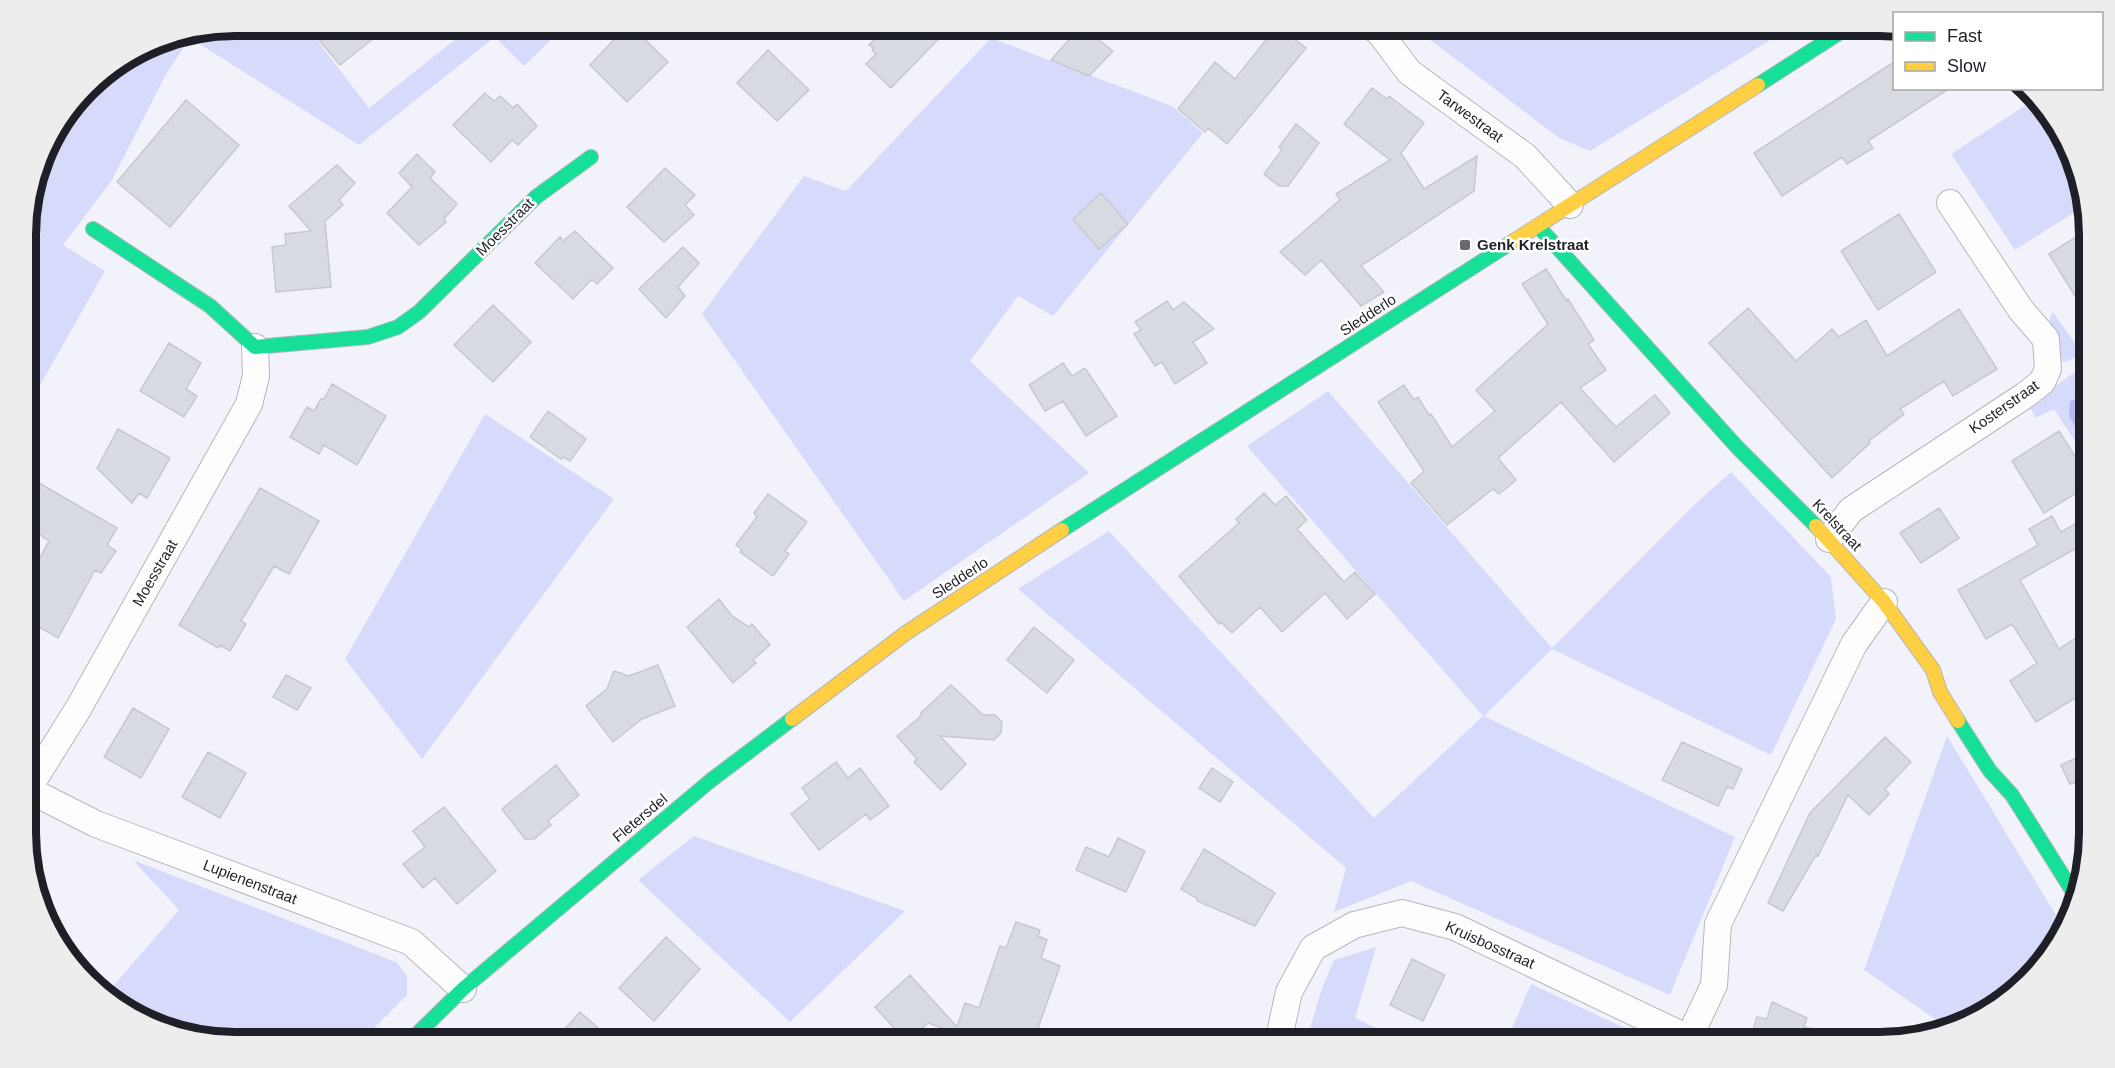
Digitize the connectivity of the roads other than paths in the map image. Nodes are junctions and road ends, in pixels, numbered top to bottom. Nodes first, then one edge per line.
1 (1382, 36) edge
2 (1834, 36) edge
3 (591, 157) dead end
4 (1950, 203) dead end
5 (1570, 205) junction
6 (1539, 226) junction
7 (93, 229) dead end
8 (255, 347) junction
9 (1829, 539) junction
10 (1884, 602) junction
11 (906, 633) joint
12 (36, 776) edge
13 (36, 793) edge
14 (2071, 888) edge
15 (463, 989) junction
16 (419, 1032) edge
17 (1280, 1032) edge
18 (1672, 1032) edge
19 (1692, 1032) edge

1 - 5 street, Tarwestraat
2 - 5 street, Sledderlo
3 - 8 street, Moesstraat
4 - 9 street, Kosterstraat
5 - 6 street, Sledderlo
6 - 9 street, Krelstraat
6 - 11 street, Sledderlo
7 - 8 street
8 - 12 street, Moesstraat
9 - 10 street, Krelstraat
10 - 14 street, Krelstraat
10 - 19 street, Kruisbosstraat
11 - 15 street, Fletersdel
13 - 15 street, Lupienenstraat
15 - 16 street, Fletersdel
17 - 18 street, Kruisbosstraat

